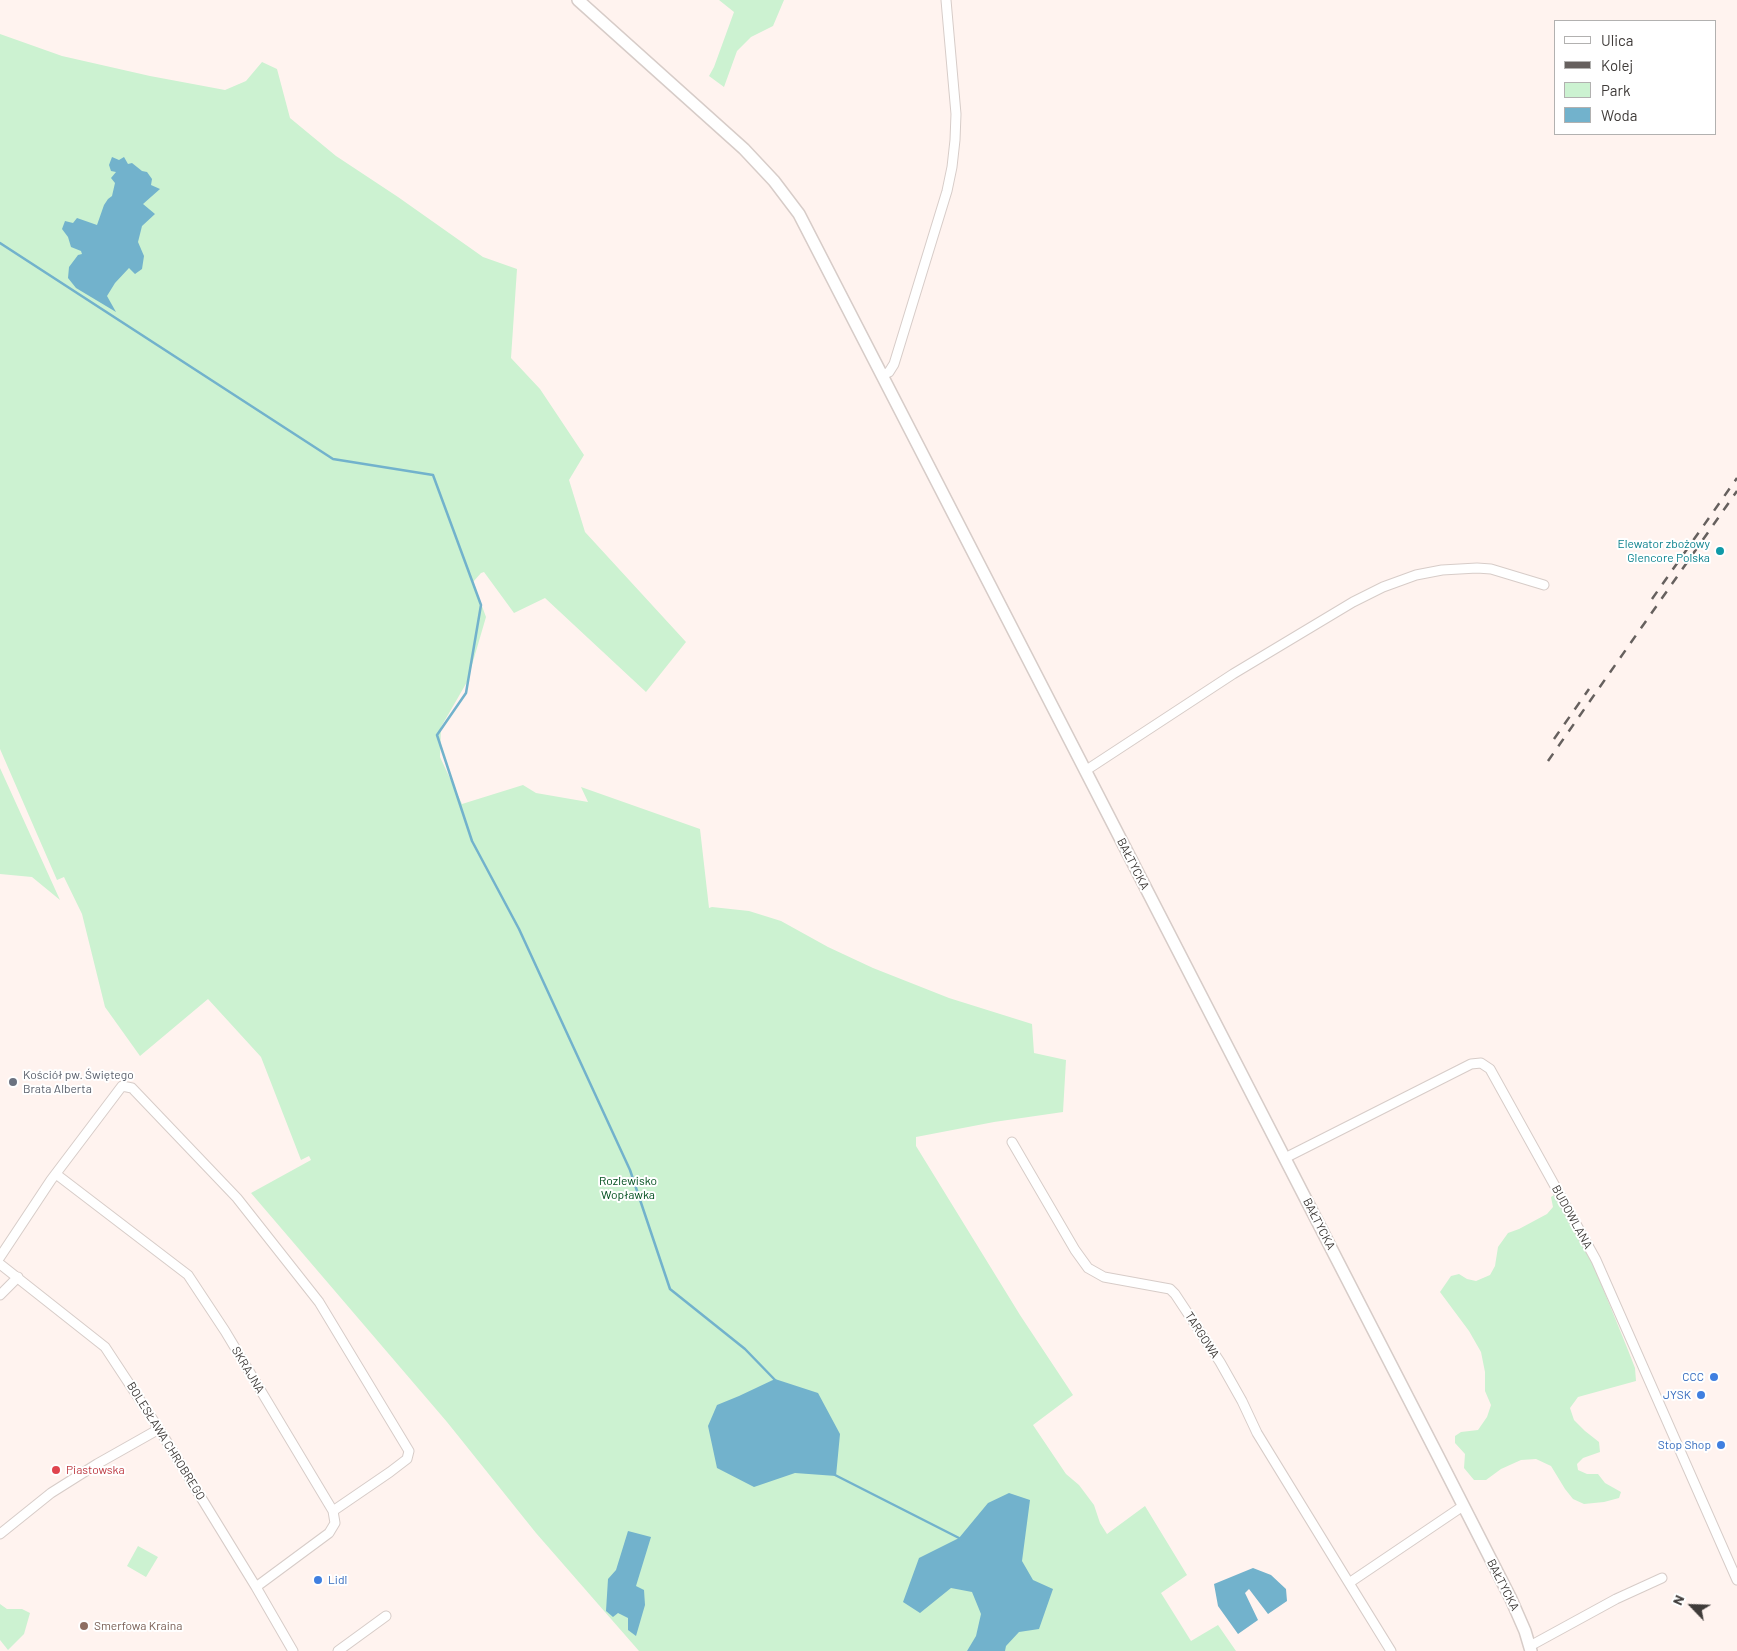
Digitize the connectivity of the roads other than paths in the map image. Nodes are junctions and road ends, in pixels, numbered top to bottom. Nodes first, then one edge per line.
1 (578, 0) edge
2 (946, 0) edge
3 (883, 375) junction
4 (1544, 585) dead end
5 (1085, 771) junction
6 (1012, 1142) dead end
7 (1286, 1158) junction
8 (56, 1174) junction
9 (0, 1257) edge
10 (0, 1264) edge
11 (18, 1277) junction
12 (0, 1296) edge
13 (159, 1429) junction
14 (1463, 1506) junction
15 (333, 1511) junction
16 (0, 1534) edge
17 (1662, 1578) dead end
18 (1737, 1580) edge
19 (1349, 1584) junction
20 (256, 1586) junction
21 (386, 1616) dead end
22 (1530, 1649) edge
23 (294, 1651) edge
24 (338, 1651) edge
25 (1391, 1651) edge

1 - 3 main road, BAŁTYCKA
2 - 3 street
3 - 5 main road, BAŁTYCKA
4 - 5 street
5 - 7 main road, BAŁTYCKA
6 - 19 street, TARGOWA
7 - 14 main road, BAŁTYCKA
7 - 18 street, BUDOWLANA
8 - 9 street
8 - 15 street, SKRAJNA
8 - 15 street
10 - 11 street, BOLESŁAWA CHROBREGO
11 - 12 street
11 - 13 street, BOLESŁAWA CHROBREGO
13 - 16 street
13 - 20 street, BOLESŁAWA CHROBREGO
14 - 19 street
14 - 22 main road, BAŁTYCKA
15 - 20 street
17 - 22 street
19 - 25 street, TARGOWA
20 - 23 street, BOLESŁAWA CHROBREGO
21 - 24 street

